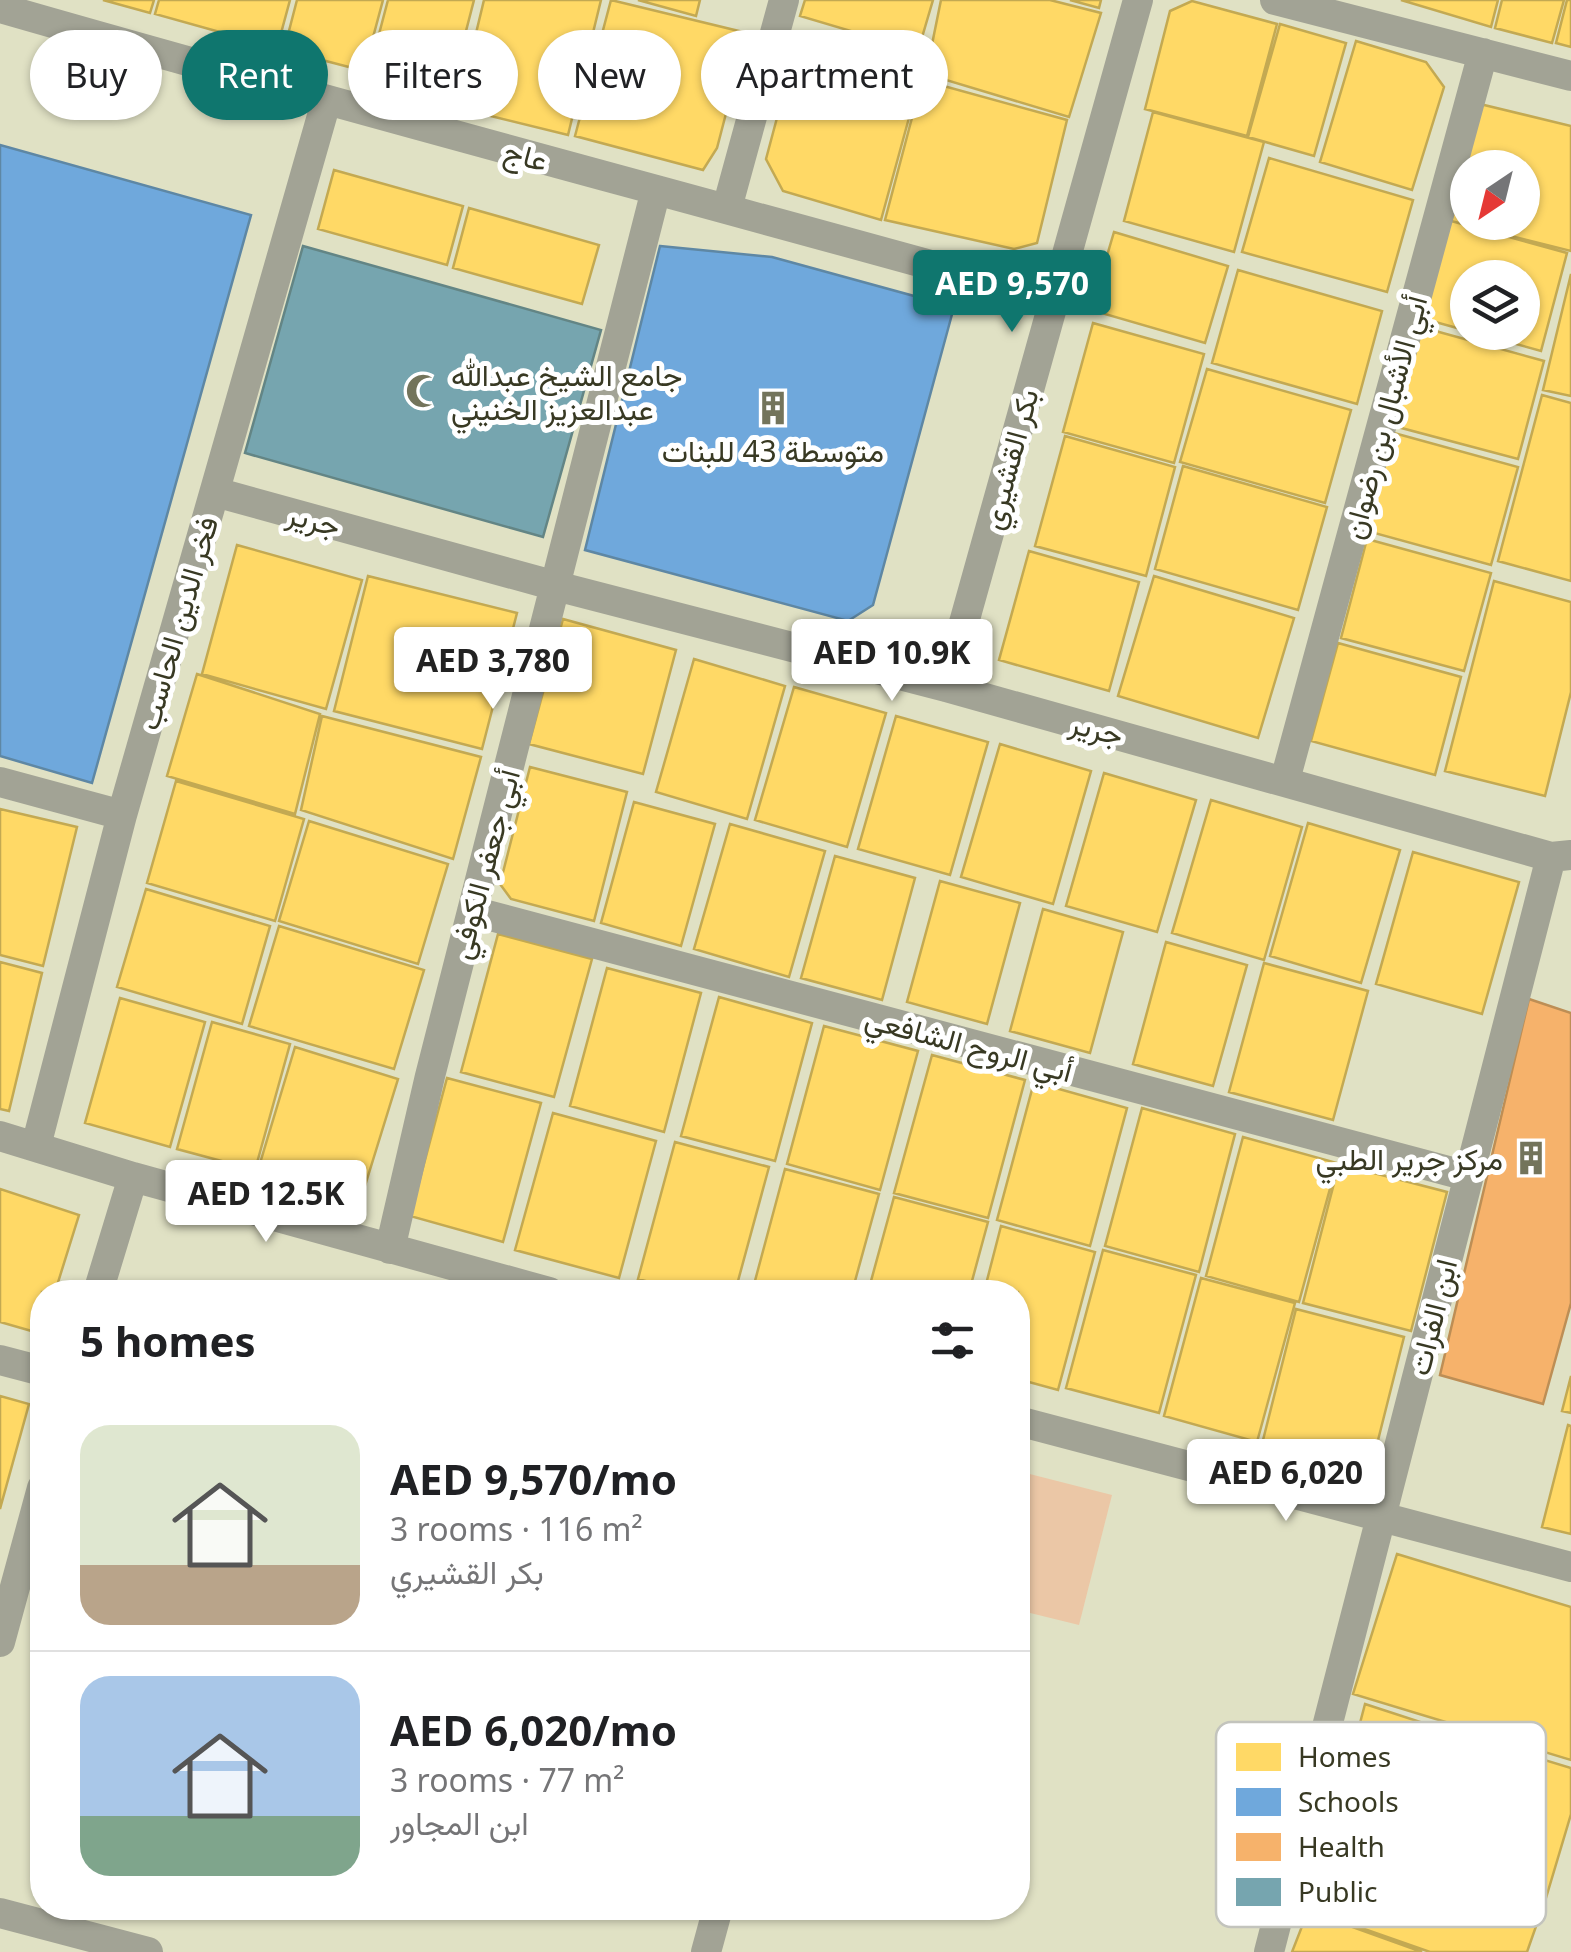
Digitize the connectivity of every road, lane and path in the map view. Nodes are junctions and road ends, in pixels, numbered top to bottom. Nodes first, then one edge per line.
1 (784, 0) edge
2 (1138, 0) edge
3 (1275, 0) edge
4 (0, 8) edge
5 (1484, 52) junction
6 (182, 60) edge
7 (1571, 76) edge
8 (328, 103) edge
9 (321, 120) edge
10 (656, 190) junction
11 (727, 208) junction
12 (1054, 299) junction
13 (216, 492) junction
14 (556, 586) junction
15 (946, 687) junction
16 (1285, 780) junction
17 (0, 782) edge
18 (122, 815) junction
19 (1561, 856) edge
20 (472, 911) junction
21 (0, 1136) edge
22 (36, 1146) junction
23 (1467, 1176) junction
24 (133, 1177) junction
25 (390, 1248) junction
26 (102, 1280) edge
27 (506, 1280) edge
28 (0, 1360) edge
29 (30, 1368) edge
30 (1030, 1423) edge
31 (1382, 1518) junction
32 (30, 1532) edge
33 (1571, 1567) edge
34 (0, 1642) edge
35 (1329, 1722) edge
36 (0, 1913) edge
37 (715, 1920) edge
38 (1276, 1927) edge
39 (148, 1952) edge
40 (706, 1952) edge
41 (1269, 1952) edge

1 - 11 street
2 - 12 street, بكر القشيري
3 - 5 street
4 - 6 street, عاج
5 - 7 street
5 - 16 street, أبي الأشبال بن رضوان
8 - 10 street, عاج
9 - 13 street, فخر الدين الحاسب
10 - 11 street, عاج
10 - 14 street, أبي جعفر الكوفي
11 - 12 street, عاج
12 - 15 street, بكر القشيري
13 - 14 street, جرير
13 - 18 street, فخر الدين الحاسب
14 - 15 street, جرير
14 - 20 street, أبي جعفر الكوفي
15 - 16 street, جرير
16 - 19 street, جرير
17 - 18 street
18 - 22 street, فخر الدين الحاسب
19 - 23 street, ابن الفرات
20 - 23 street, أبي الروح الشافعي
20 - 25 street, أبي جعفر الكوفي
21 - 22 street
22 - 24 street
23 - 31 street, ابن الفرات
24 - 25 street
24 - 26 street
25 - 27 street
28 - 29 street
30 - 31 street
31 - 33 street
31 - 35 street, ابن الفرات
32 - 34 street
36 - 39 street
37 - 40 street
38 - 41 street, ابن الفرات

